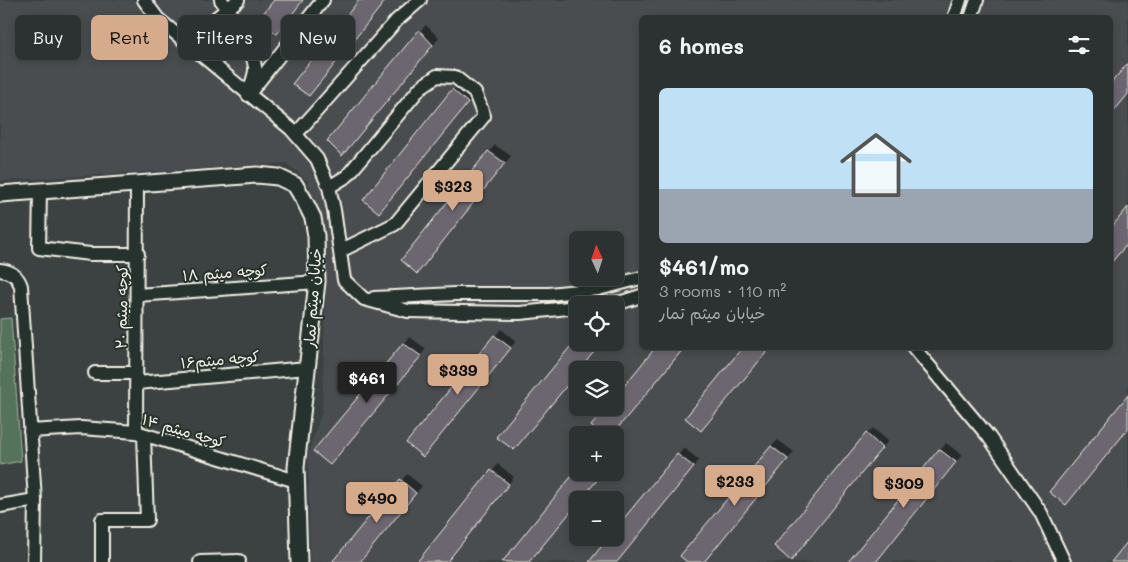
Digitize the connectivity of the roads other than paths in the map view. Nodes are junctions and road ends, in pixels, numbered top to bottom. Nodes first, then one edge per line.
1 (144, 0) edge
2 (238, 0) edge
3 (323, 0) edge
4 (420, 0) edge
5 (960, 0) edge
6 (977, 0) edge
7 (225, 5) edge
8 (214, 15) edge
9 (956, 15) edge
10 (972, 15) edge
11 (178, 35) edge
12 (207, 60) edge
13 (248, 95) junction
14 (296, 134) junction
15 (137, 183) junction
16 (329, 187) junction
17 (40, 190) junction
18 (0, 194) edge
19 (340, 251) junction
20 (138, 254) junction
21 (0, 270) edge
22 (639, 278) edge
23 (317, 282) junction
24 (136, 295) junction
25 (639, 297) edge
26 (364, 299) junction
27 (624, 301) edge
28 (569, 308) edge
29 (916, 350) edge
30 (307, 368) junction
31 (95, 373) dead end
32 (136, 378) junction
33 (30, 431) junction
34 (140, 433) junction
35 (296, 481) junction
36 (35, 500) junction
37 (0, 506) edge
38 (239, 561) edge
39 (34, 562) edge
40 (102, 562) edge
41 (200, 562) edge
42 (299, 562) edge
43 (1064, 562) edge

1 - 11 street
2 - 7 street
3 - 13 street
4 - 14 street
5 - 9 street
6 - 10 street
7 - 8 street
7 - 13 street
12 - 13 street
13 - 14 street
14 - 16 street
15 - 17 street, خیابان میثم تمار
15 - 20 street, کوچه میثم ۲۰
15 - 23 street, خیابان میثم تمار
16 - 19 street
16 - 19 street
17 - 18 street, خیابان میثم تمار
17 - 20 street
19 - 26 street
20 - 24 street, کوچه میثم ۲۰
21 - 33 street
22 - 26 street
23 - 24 street, کوچه میثم ۱۸
23 - 30 street, خیابان میثم تمار
24 - 32 street, کوچه میثم ۲۰
25 - 27 street
26 - 28 street
29 - 43 street
30 - 32 street, کوچه میثم۱۶
30 - 35 street, خیابان میثم تمار
31 - 32 street, کوچه میثم۱۶
32 - 34 street, کوچه میثم ۲۰
33 - 34 street, کوچه میثم ۱۴
33 - 36 street
34 - 35 street, کوچه میثم ۱۴
34 - 40 street, کوچه میثم ۲۰
35 - 42 street, خیابان میثم تمار
36 - 37 street
36 - 39 street
38 - 41 street

